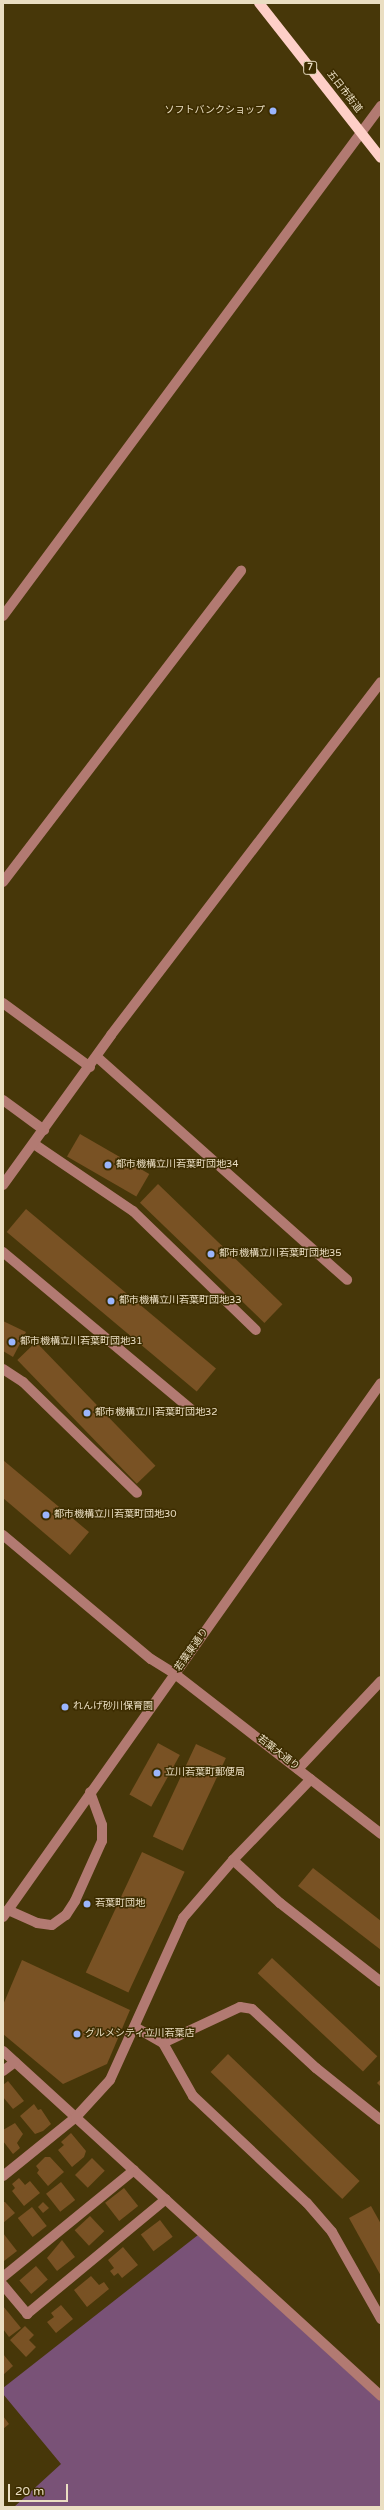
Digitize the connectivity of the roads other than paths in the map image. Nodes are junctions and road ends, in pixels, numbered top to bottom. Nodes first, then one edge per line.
1 (259, 3) edge
2 (381, 106) edge
3 (360, 132) junction
4 (381, 158) edge
5 (241, 571) dead end
6 (3, 616) edge
7 (381, 682) edge
8 (3, 882) edge
9 (3, 1003) edge
10 (97, 1057) junction
11 (90, 1067) junction
12 (3, 1100) edge
13 (44, 1130) junction
14 (34, 1144) junction
15 (3, 1185) edge
16 (3, 1252) edge
17 (346, 1280) dead end
18 (256, 1330) dead end
19 (3, 1369) edge
20 (381, 1382) edge
21 (193, 1411) dead end
22 (137, 1493) dead end
23 (3, 1535) edge
24 (175, 1674) junction
25 (381, 1681) edge
26 (298, 1768) junction
27 (311, 1779) junction
28 (90, 1792) junction
29 (381, 1834) edge
30 (234, 1860) junction
31 (6, 1914) edge
32 (381, 1982) edge
33 (135, 2027) junction
34 (162, 2043) junction
35 (3, 2051) edge
36 (15, 2062) junction
37 (3, 2071) edge
38 (76, 2117) junction
39 (381, 2120) edge
40 (134, 2170) junction
41 (3, 2176) edge
42 (166, 2199) junction
43 (3, 2277) edge
44 (3, 2285) edge
45 (381, 2320) edge
46 (381, 2396) edge

1 - 3 main road, 五日市街道 / 7
2 - 3 street
3 - 4 main road, 五日市街道 / 7
3 - 6 street
5 - 8 street
7 - 10 street
9 - 11 street
10 - 11 street
10 - 17 street
11 - 13 street
12 - 13 street
13 - 14 street
14 - 15 street
14 - 18 street
16 - 21 street
19 - 22 street
20 - 24 street, 若葉東通り
23 - 24 street, 若葉大通り
24 - 26 street, 若葉大通り
24 - 28 street, 若葉東通り
25 - 26 street
26 - 27 street, 若葉大通り
27 - 29 street, 若葉大通り
27 - 30 street
28 - 31 street, 若葉東通り
28 - 31 street
30 - 32 street
30 - 33 street
33 - 34 street
33 - 38 street
34 - 39 street
34 - 45 street
35 - 36 street
36 - 37 street
36 - 38 street
38 - 40 street
38 - 41 street
40 - 42 street
40 - 43 street
42 - 44 street
42 - 46 street

